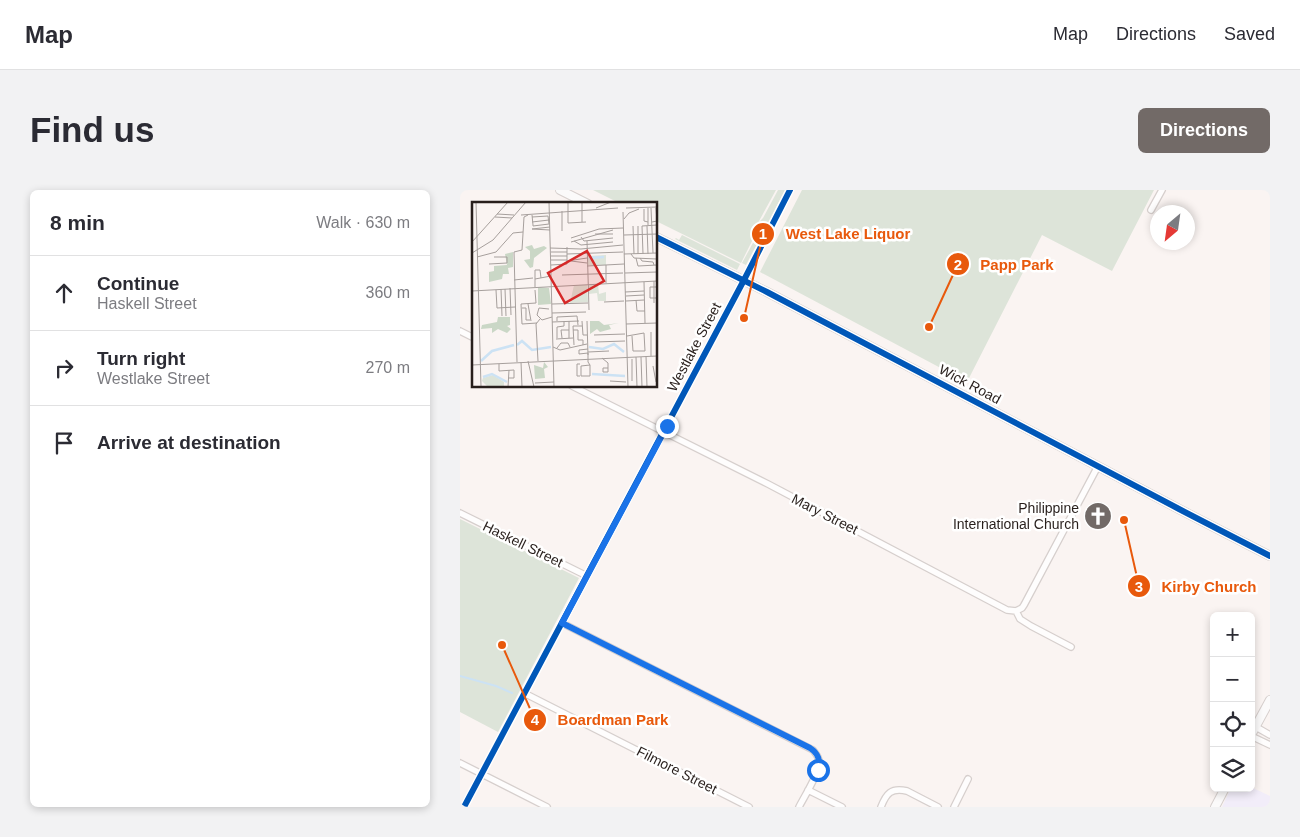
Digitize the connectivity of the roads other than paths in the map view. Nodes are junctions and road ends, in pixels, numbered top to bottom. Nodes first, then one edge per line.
1 (560, 190) edge
2 (790, 190) edge
3 (1162, 190) edge
4 (584, 202) edge
5 (1154, 205) edge
6 (658, 238) edge
7 (744, 280) junction
8 (460, 331) edge
9 (472, 337) edge
10 (576, 388) edge
11 (664, 431) junction
12 (1098, 466) junction
13 (460, 513) edge
14 (1270, 556) edge
15 (587, 576) junction
16 (1016, 611) junction
17 (562, 623) junction
18 (1071, 648) dead end
19 (524, 693) junction
20 (1270, 700) edge
21 (1256, 727) joint
22 (1270, 735) edge
23 (1255, 738) edge
24 (1270, 746) edge
25 (460, 763) edge
26 (481, 774) junction
27 (968, 779) dead end
28 (808, 790) junction
29 (1223, 792) edge
30 (464, 807) edge
31 (547, 807) edge
32 (749, 807) edge
33 (799, 807) edge
34 (842, 807) edge
35 (881, 807) edge
36 (938, 807) edge
37 (954, 807) edge
38 (1215, 807) edge

1 - 4 street
2 - 7 street, Westlake Street
3 - 5 street
6 - 7 street, Wick Road
7 - 11 street, Westlake Street
7 - 12 street, Wick Road
8 - 9 street
10 - 11 street, Mary Street
11 - 15 street, Westlake Street
11 - 16 street, Mary Street
12 - 14 street, Wick Road
12 - 16 street
13 - 15 street, Haskell Street
15 - 17 street, Westlake Street
16 - 18 street, Mary Street
17 - 19 street, Westlake Street
17 - 28 street
19 - 26 street, Westlake Street
19 - 32 street, Filmore Street
20 - 21 street
21 - 22 street
23 - 24 street
25 - 26 street
26 - 30 street, Westlake Street
26 - 31 street
27 - 37 street
28 - 33 street
28 - 34 street
29 - 38 street
35 - 36 street

